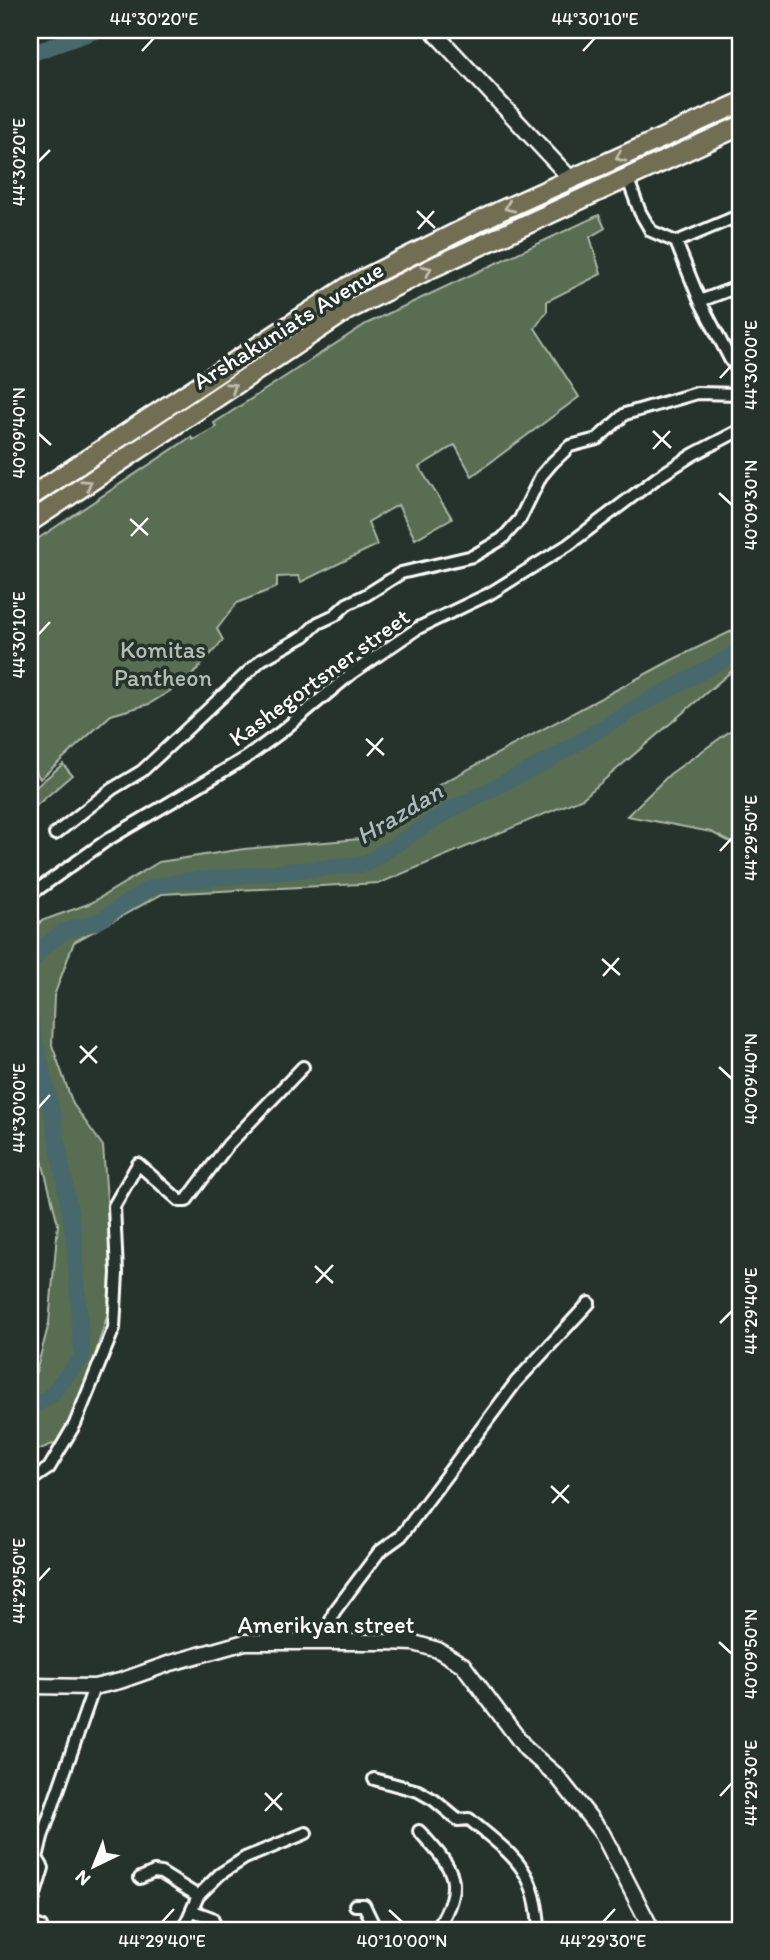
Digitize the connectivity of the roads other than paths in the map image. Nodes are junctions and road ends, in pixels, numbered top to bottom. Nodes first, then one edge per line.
1 (432, 30) edge
2 (740, 103) edge
3 (707, 118) junction
4 (740, 126) edge
5 (669, 135) junction
6 (716, 137) junction
7 (677, 155) junction
8 (627, 177) junction
9 (571, 179) junction
10 (740, 215) edge
11 (676, 242) junction
12 (740, 286) edge
13 (700, 301) junction
14 (740, 367) edge
15 (740, 394) edge
16 (740, 430) edge
17 (30, 497) edge
18 (30, 522) edge
19 (55, 834) dead end
20 (30, 895) edge
21 (303, 1067) dead end
22 (589, 1303) dead end
23 (30, 1481) edge
24 (323, 1643) junction
25 (30, 1686) edge
26 (94, 1687) junction
27 (374, 1779) dead end
28 (419, 1831) dead end
29 (306, 1833) dead end
30 (140, 1878) dead end
31 (198, 1896) junction
32 (355, 1905) dead end
33 (30, 1911) edge
34 (193, 1911) junction
35 (30, 1922) edge
36 (41, 1930) edge
37 (183, 1930) edge
38 (218, 1930) edge
39 (376, 1930) edge
40 (438, 1930) edge
41 (539, 1930) edge
42 (652, 1930) edge

1 - 9 street
2 - 3 main road, Arshakuniats Avenue
3 - 5 main road, Arshakuniats Avenue
3 - 6 main road
4 - 6 main road, Arshakuniats Avenue
5 - 7 main road
5 -> 9 main road, Arshakuniats Avenue
6 - 7 main road, Arshakuniats Avenue
7 - 8 main road, Arshakuniats Avenue
8 - 11 street
18 -> 8 main road, Arshakuniats Avenue
9 -> 17 main road, Arshakuniats Avenue
10 - 11 street
11 - 13 street
12 - 13 street
13 - 14 street
15 - 19 street, Kashegortsner street
16 - 20 street, Kashegortsner street
21 - 23 street
22 - 24 street
24 - 26 street, Amerikyan street
24 - 42 street, Amerikyan street
25 - 26 street, Amerikyan street
26 - 33 street
27 - 41 street
28 - 40 street
29 - 31 street
30 - 31 street
31 - 34 street
32 - 39 street
34 - 37 street
34 - 38 street
35 - 36 street

